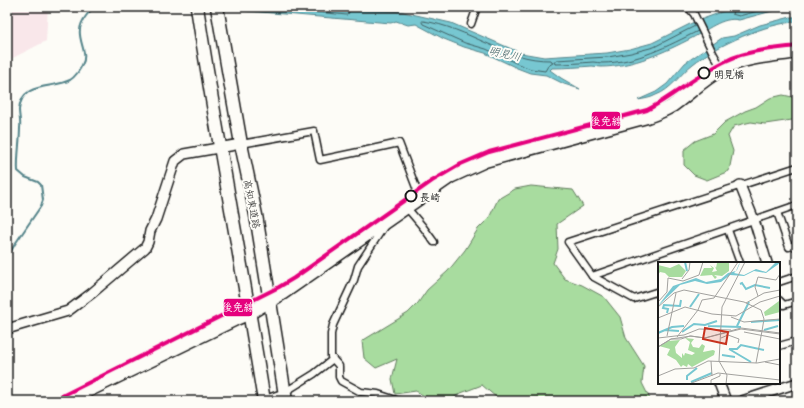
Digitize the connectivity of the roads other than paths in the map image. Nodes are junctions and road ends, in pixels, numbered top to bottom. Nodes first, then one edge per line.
1 (196, 7) edge
2 (217, 7) edge
3 (477, 7) edge
4 (688, 7) edge
5 (696, 13) edge
6 (470, 24) dead end
7 (797, 52) edge
8 (722, 69) junction
9 (241, 144) junction
10 (220, 148) junction
11 (797, 167) edge
12 (740, 185) junction
13 (420, 198) junction
14 (797, 205) edge
15 (407, 208) junction
16 (777, 212) junction
17 (754, 220) junction
18 (386, 222) junction
19 (728, 230) junction
20 (434, 242) dead end
21 (797, 245) edge
22 (740, 262) edge
23 (767, 262) edge
24 (592, 276) junction
25 (797, 276) edge
26 (780, 282) edge
27 (658, 291) edge
28 (780, 301) edge
29 (797, 301) edge
30 (270, 302) junction
31 (250, 313) junction
32 (7, 329) edge
33 (797, 341) edge
34 (780, 346) edge
35 (333, 359) junction
36 (797, 383) edge
37 (719, 384) edge
38 (285, 396) edge
39 (263, 400) edge
40 (67, 401) edge
41 (399, 401) edge
42 (726, 401) edge
43 (742, 401) edge

1 - 10 highway
2 - 9 highway, 高知東道路
3 - 6 street
4 - 5 street
5 - 8 street
7 - 8 highway
8 - 13 highway
9 - 10 street
9 - 13 street
9 - 30 highway, 高知東道路
10 - 31 highway
10 - 32 street
11 - 12 street
12 - 17 street
12 - 24 street
13 - 15 highway
14 - 16 street
15 - 18 highway
15 - 20 street
16 - 17 street
16 - 21 street
17 - 19 street
17 - 23 street
18 - 30 highway
18 - 35 street
19 - 22 street
19 - 24 street
24 - 27 street
25 - 26 street
28 - 29 street
30 - 31 highway
30 - 38 highway, 高知東道路
31 - 39 highway
31 - 40 highway
33 - 34 street
35 - 38 street
35 - 41 street
36 - 43 street
37 - 42 street
38 - 39 street

